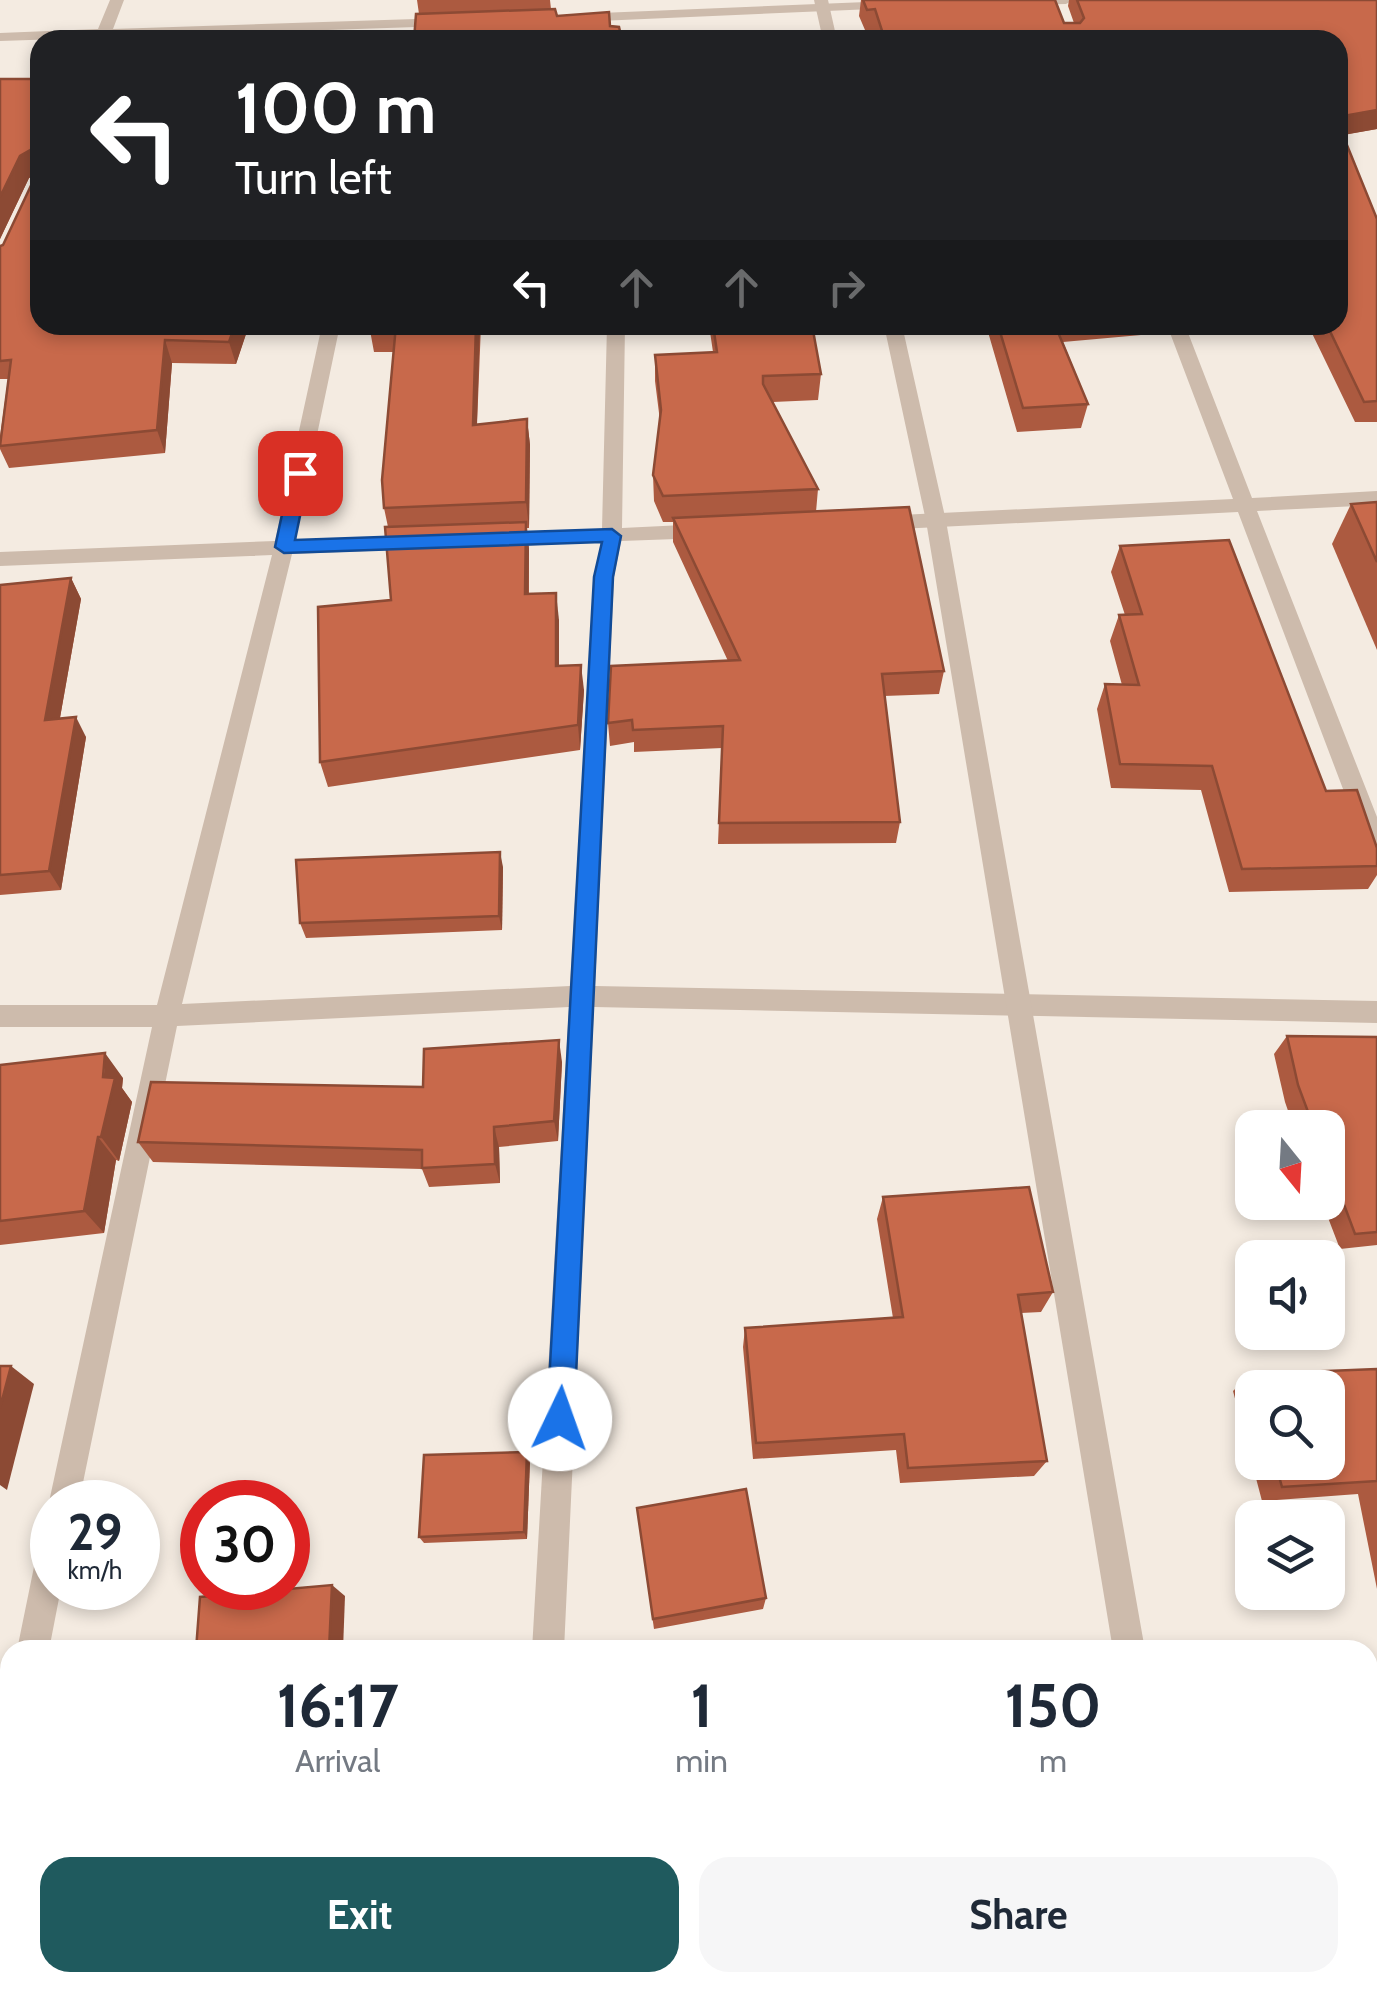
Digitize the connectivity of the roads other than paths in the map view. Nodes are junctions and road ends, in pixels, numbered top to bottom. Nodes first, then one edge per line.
1 (117, 0) edge
2 (620, 0) edge
3 (996, 2) edge
4 (1058, 3) edge
5 (822, 4) edge
6 (900, 5) edge
7 (389, 17) junction
8 (562, 18) edge
9 (466, 21) edge
10 (620, 22) junction
11 (105, 30) edge
12 (193, 30) edge
13 (387, 30) edge
14 (828, 30) edge
15 (0, 36) edge
16 (30, 36) edge
17 (330, 335) edge
18 (616, 335) edge
19 (894, 335) edge
20 (1180, 335) edge
21 (1377, 498) edge
22 (1243, 506) junction
23 (936, 521) junction
24 (860, 524) edge
25 (726, 530) edge
26 (612, 536) junction
27 (477, 540) edge
28 (439, 542) edge
29 (284, 547) junction
30 (0, 559) edge
31 (1377, 847) edge
32 (582, 996) junction
33 (1018, 1006) junction
34 (1377, 1012) edge
35 (0, 1016) edge
36 (166, 1016) junction
37 (69, 1480) edge
38 (41, 1610) edge
39 (35, 1640) edge
40 (549, 1640) edge
41 (1127, 1640) edge

1 - 11 street
2 - 10 street
3 - 4 street
5 - 6 street
5 - 10 street
5 - 14 street
7 - 9 street
7 - 12 street
7 - 13 street
8 - 10 street
15 - 16 street
17 - 29 street
18 - 26 street
19 - 23 street
20 - 22 street
21 - 22 street
22 - 23 street
22 - 31 street
23 - 24 street
23 - 33 street
25 - 26 street
26 - 27 street
26 - 32 street
28 - 29 street
29 - 30 street
29 - 36 street
32 - 33 street
32 - 36 street
32 - 40 street
33 - 34 street
33 - 41 street
35 - 36 street
36 - 37 street
38 - 39 street

